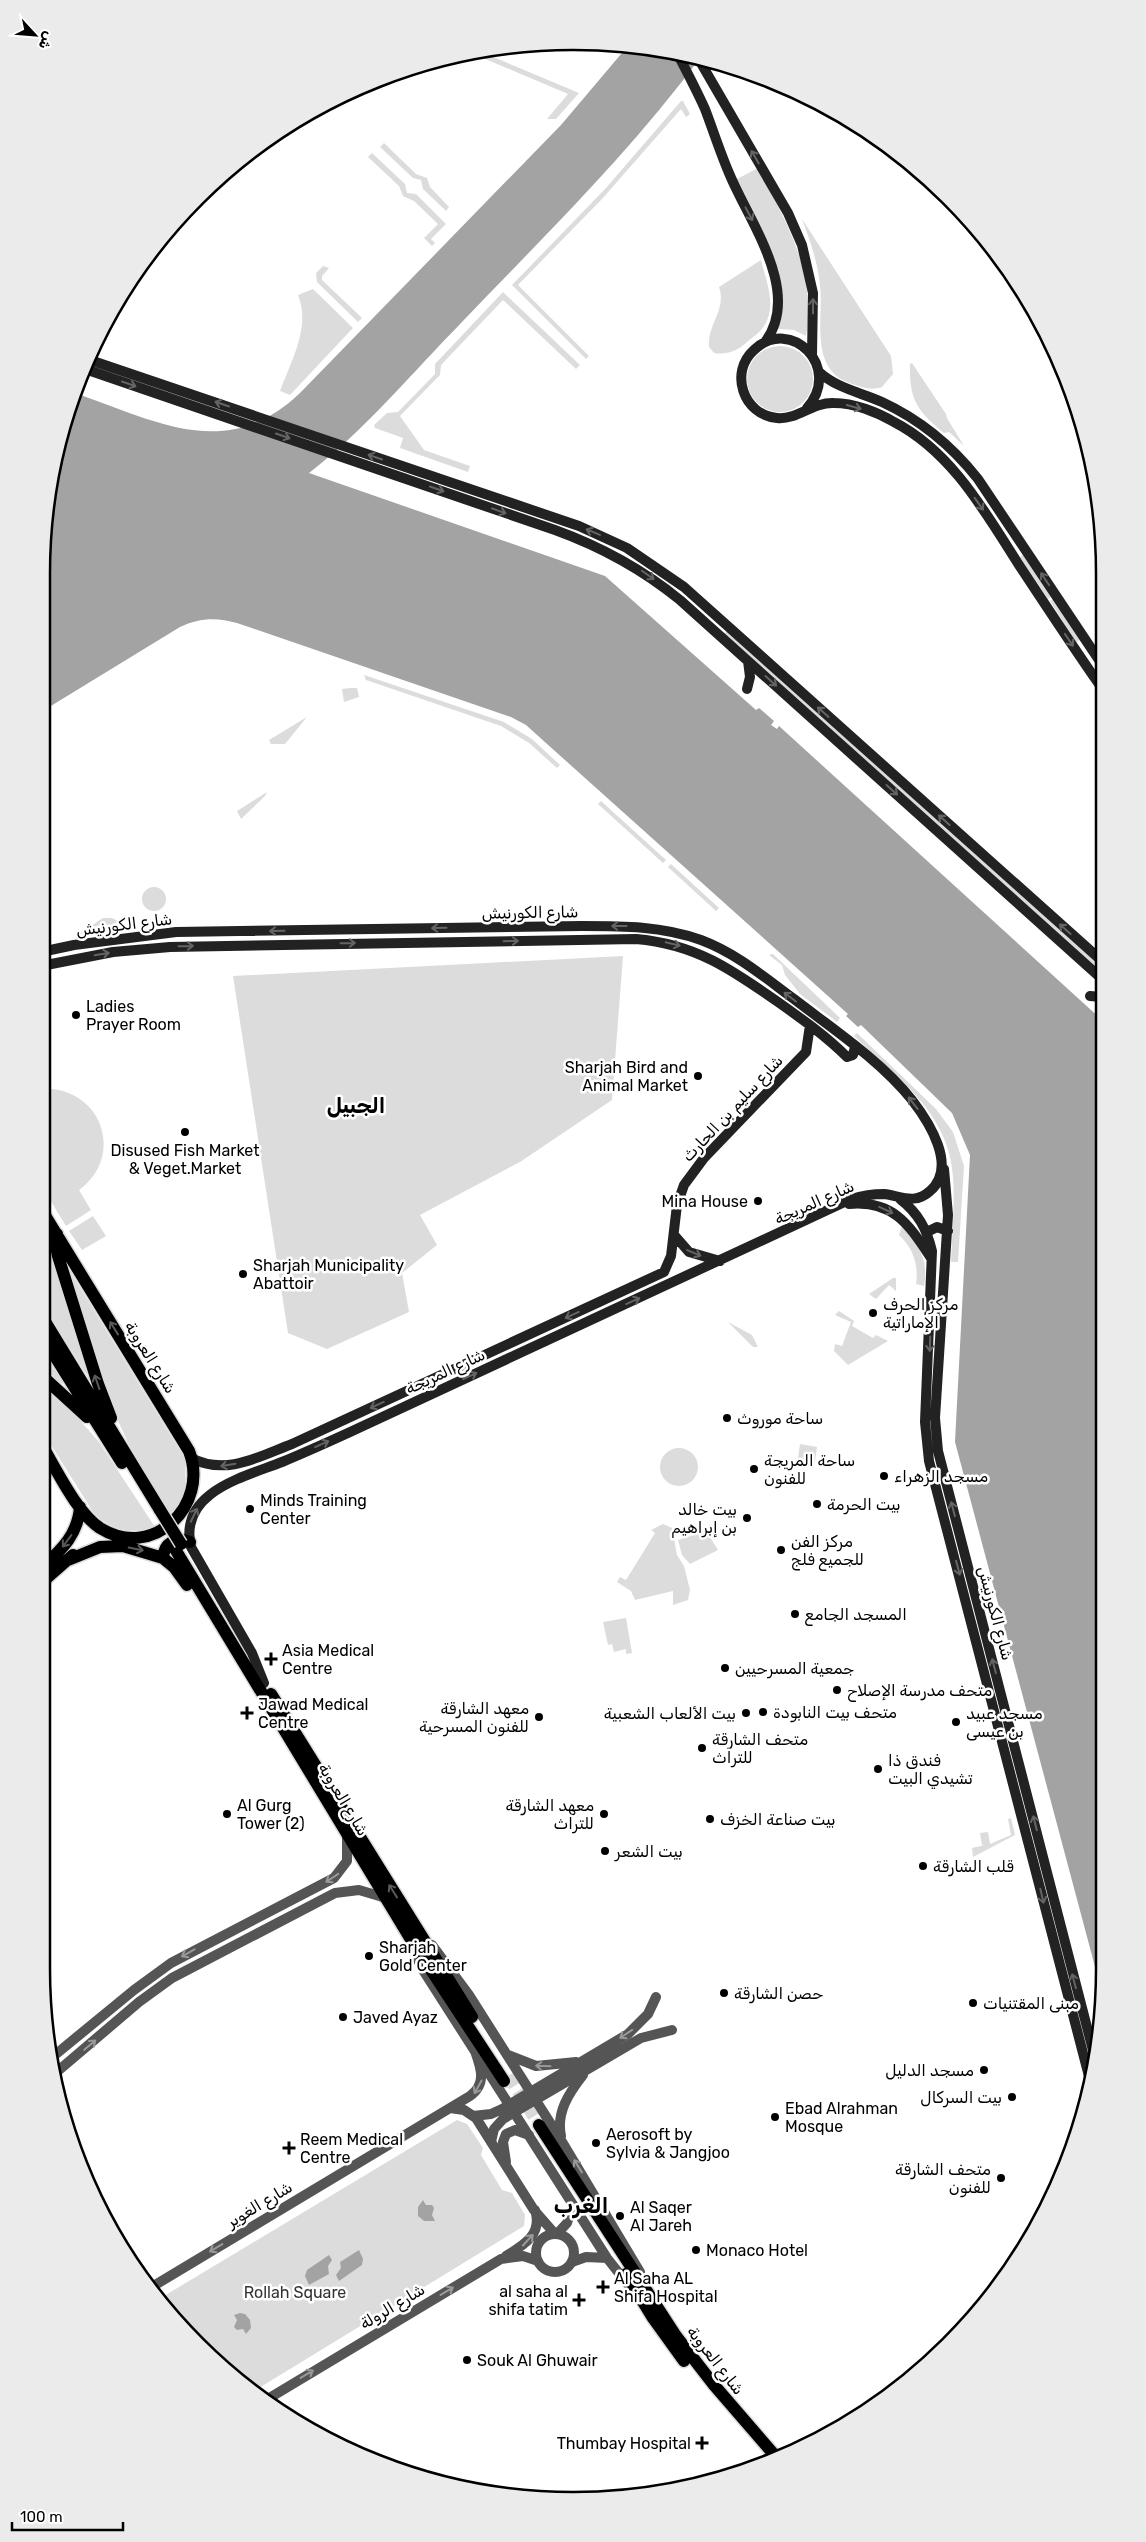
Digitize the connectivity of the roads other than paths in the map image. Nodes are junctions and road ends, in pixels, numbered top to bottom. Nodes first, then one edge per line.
1 (681, 62) edge
2 (703, 67) edge
3 (765, 342) junction
4 (812, 355) junction
5 (95, 362) edge
6 (91, 371) edge
7 (819, 372) junction
8 (807, 408) junction
9 (905, 428) junction
10 (969, 467) junction
11 (454, 489) junction
12 (680, 600) junction
13 (723, 622) junction
14 (1096, 656) edge
15 (748, 661) junction
16 (1096, 680) edge
17 (748, 690) dead end
18 (50, 950) edge
19 (1096, 956) edge
20 (50, 964) edge
21 (1096, 974) edge
22 (1090, 996) dead end
23 (1096, 996) edge
24 (810, 1025) junction
25 (856, 1047) junction
26 (942, 1164) junction
27 (895, 1197) junction
28 (838, 1205) junction
29 (50, 1223) edge
30 (948, 1231) junction
31 (927, 1232) junction
32 (57, 1234) junction
33 (675, 1236) junction
34 (933, 1260) junction
35 (720, 1261) junction
36 (664, 1272) joint
37 (638, 1284) junction
38 (616, 1309) junction
39 (50, 1330) edge
40 (50, 1349) edge
41 (50, 1384) edge
42 (102, 1433) junction
43 (304, 1439) junction
44 (120, 1444) junction
45 (192, 1458) junction
46 (50, 1459) edge
47 (282, 1462) junction
48 (80, 1507) junction
49 (158, 1514) junction
50 (116, 1536) junction
51 (182, 1545) junction
52 (164, 1558) junction
53 (68, 1560) junction
54 (50, 1562) edge
55 (50, 1576) edge
56 (261, 1687) junction
57 (347, 1835) junction
58 (298, 1896) junction
59 (386, 1898) junction
60 (292, 1915) junction
61 (415, 1935) junction
62 (656, 1997) dead end
63 (672, 2030) dead end
64 (74, 2040) junction
65 (1091, 2043) edge
66 (475, 2052) junction
67 (57, 2054) edge
68 (506, 2054) junction
69 (70, 2061) junction
70 (584, 2066) junction
71 (1087, 2067) edge
72 (60, 2070) edge
73 (506, 2079) tunnel mouth
74 (533, 2096) junction
75 (449, 2108) junction
76 (512, 2109) junction
77 (474, 2116) junction
78 (534, 2129) junction
79 (562, 2140) junction
80 (491, 2142) junction
81 (506, 2166) junction
82 (573, 2205) junction
83 (534, 2210) junction
84 (556, 2234) junction
85 (607, 2258) junction
86 (501, 2259) junction
87 (538, 2261) junction
88 (572, 2262) junction
89 (156, 2285) edge
90 (639, 2287) junction
91 (272, 2396) edge
92 (772, 2452) edge
93 (765, 2455) edge

1 -> 3 main road
4 -> 2 main road
3 - 4 main road
3 - 8 main road
4 - 7 main road
11 -> 5 main road
6 -> 11 main road
7 - 8 main road
7 - 10 main road
8 -> 9 main road
9 - 10 main road
9 -> 16 main road
14 -> 10 main road
11 -> 12 main road
13 -> 11 main road
12 - 13 main road
12 - 15 main road
19 -> 13 main road
15 - 17 main road
15 -> 21 main road
25 -> 18 main road, شارع الكورنيش
20 -> 24 main road, شارع الكورنيش
22 - 23 main road
24 - 25 main road, شارع الكورنيش
24 - 33 main road, شارع سليم بن الحارث
26 -> 25 main road, شارع الكورنيش
26 - 27 main road, شارع المريجة
26 - 30 main road, شارع الكورنيش
27 - 28 main road, شارع المريجة
27 - 31 main road, شارع الكورنيش
28 -> 34 main road
28 - 35 main road, شارع المريجة
29 - 32 main road, شارع العروبة
30 - 31 main road
65 -> 30 main road, شارع الكورنيش
31 - 34 main road, شارع الكورنيش
44 -> 32 main road
45 -> 32 main road, شارع العروبة
33 -> 35 main road
33 - 36 main road, شارع سليم بن الحارث
34 -> 71 main road, شارع الكورنيش
38 -> 35 main road, شارع المريجة
36 - 37 main road, شارع المريجة
37 - 38 main road
37 -> 43 main road, شارع المريجة
47 -> 38 main road, شارع المريجة
39 - 44 main road, شارع العروبة
40 - 42 main road, شارع العروبة
41 - 42 main road
42 - 49 main road, شارع العروبة
43 -> 45 main road, شارع المريجة
43 - 47 main road
44 - 49 main road, شارع العروبة
45 - 50 main road, شارع العروبة
46 - 48 main road
51 -> 47 main road, شارع المريجة
48 - 50 main road
48 -> 54 main road
49 - 51 main road, شارع العروبة
50 - 53 main road, شارع العروبة
51 - 52 main road
51 - 56 main road, شارع العروبة
53 -> 52 main road
52 - 56 main road
53 - 55 main road, شارع العروبة
56 - 57 main road, شارع العروبة
61 -> 56 main road, شارع العروبة
57 -> 58 street
57 - 59 main road, شارع العروبة
58 - 60 street
58 -> 64 street
59 - 60 street
59 - 61 main road, شارع العروبة
69 -> 60 street
61 - 66 street
61 - 68 street
61 - 73 main road, شارع العروبة
62 -> 70 street
63 - 70 street
64 - 67 street
64 - 69 street
66 -> 75 street, شارع الغوير
66 - 76 street
70 -> 68 street
68 - 74 street
69 - 72 street
70 - 74 street
70 - 79 street
74 - 76 street
74 - 79 street
75 - 77 street
75 -> 89 street, شارع الغوير
76 - 77 street
76 - 78 street
76 - 80 street
77 - 80 street
78 - 81 street
78 - 82 street
78 - 90 main road, شارع العروبة
90 -> 79 street
80 - 81 street
81 - 83 street
82 - 84 street
82 - 85 street
83 - 84 street
86 -> 83 street
84 - 87 street
84 - 88 street
85 - 88 street
85 - 90 street
86 - 87 street, شارع الرولة
91 -> 86 street, شارع الرولة
87 - 88 street
90 - 92 main road, شارع العروبة
90 - 93 main road, شارع العروبة

